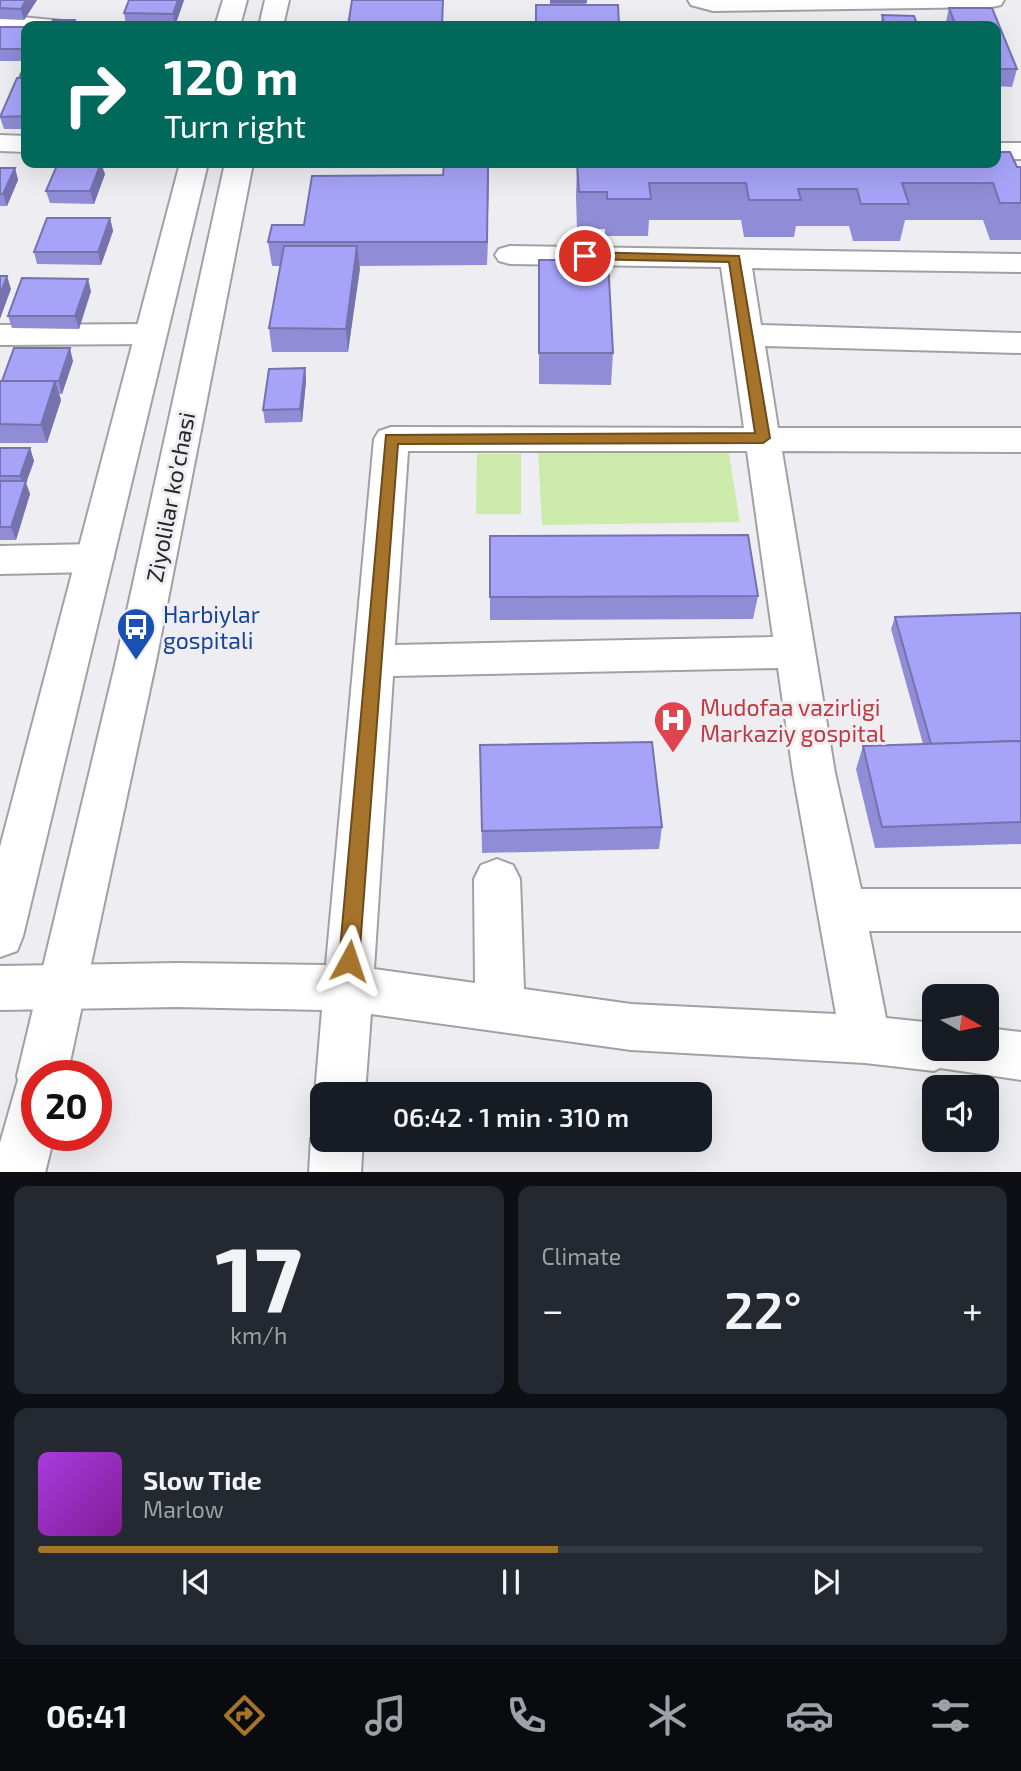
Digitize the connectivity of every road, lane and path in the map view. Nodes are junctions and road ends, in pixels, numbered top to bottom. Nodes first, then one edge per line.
1 (235, 0) edge
2 (277, 0) edge
3 (700, 0) edge
4 (992, 0) edge
5 (229, 21) edge
6 (272, 21) edge
7 (0, 22) edge
8 (21, 24) edge
9 (0, 144) edge
10 (21, 144) edge
11 (1001, 151) edge
12 (1021, 151) edge
13 (193, 168) edge
14 (238, 168) edge
15 (510, 255) dead end
16 (735, 259) junction
17 (1021, 263) edge
18 (217, 265) junction
19 (168, 266) junction
20 (151, 334) junction
21 (0, 335) edge
22 (746, 335) junction
23 (1021, 342) edge
24 (763, 438) junction
25 (1021, 440) edge
26 (95, 558) junction
27 (0, 559) edge
28 (795, 652) junction
29 (373, 662) junction
30 (497, 879) dead end
31 (842, 910) junction
32 (1021, 910) edge
33 (0, 936) edge
34 (62, 986) junction
35 (0, 988) edge
36 (347, 988) junction
37 (500, 1008) junction
38 (865, 1039) junction
39 (922, 1046) edge
40 (999, 1054) edge
41 (1021, 1056) edge
42 (46, 1060) edge
43 (341, 1082) edge
44 (24, 1151) edge
45 (336, 1152) edge
46 (19, 1172) edge
47 (335, 1172) edge

1 - 5 main road
2 - 6 main road
3 - 4 main road
7 - 8 main road
9 - 10 main road
11 - 12 main road
13 - 19 main road
14 - 18 main road, Ziyolilar ko'chasi
15 - 16 main road
16 - 17 main road
16 - 22 main road
18 - 19 main road
18 - 34 main road, Ziyolilar ko'chasi
19 - 20 main road
20 - 21 main road
20 - 26 main road
22 - 23 main road
22 - 24 main road
24 - 25 main road
24 - 28 main road
24 - 29 main road
26 - 27 main road
26 - 33 main road
28 - 29 main road
28 - 31 main road
29 - 36 main road
30 - 37 main road
31 - 32 main road
31 - 38 main road
34 - 35 main road
34 - 36 main road
34 - 42 main road, Ziyolilar ko'chasi
36 - 37 main road
36 - 43 main road
37 - 38 main road
38 - 39 main road
40 - 41 main road
44 - 46 main road
45 - 47 main road

